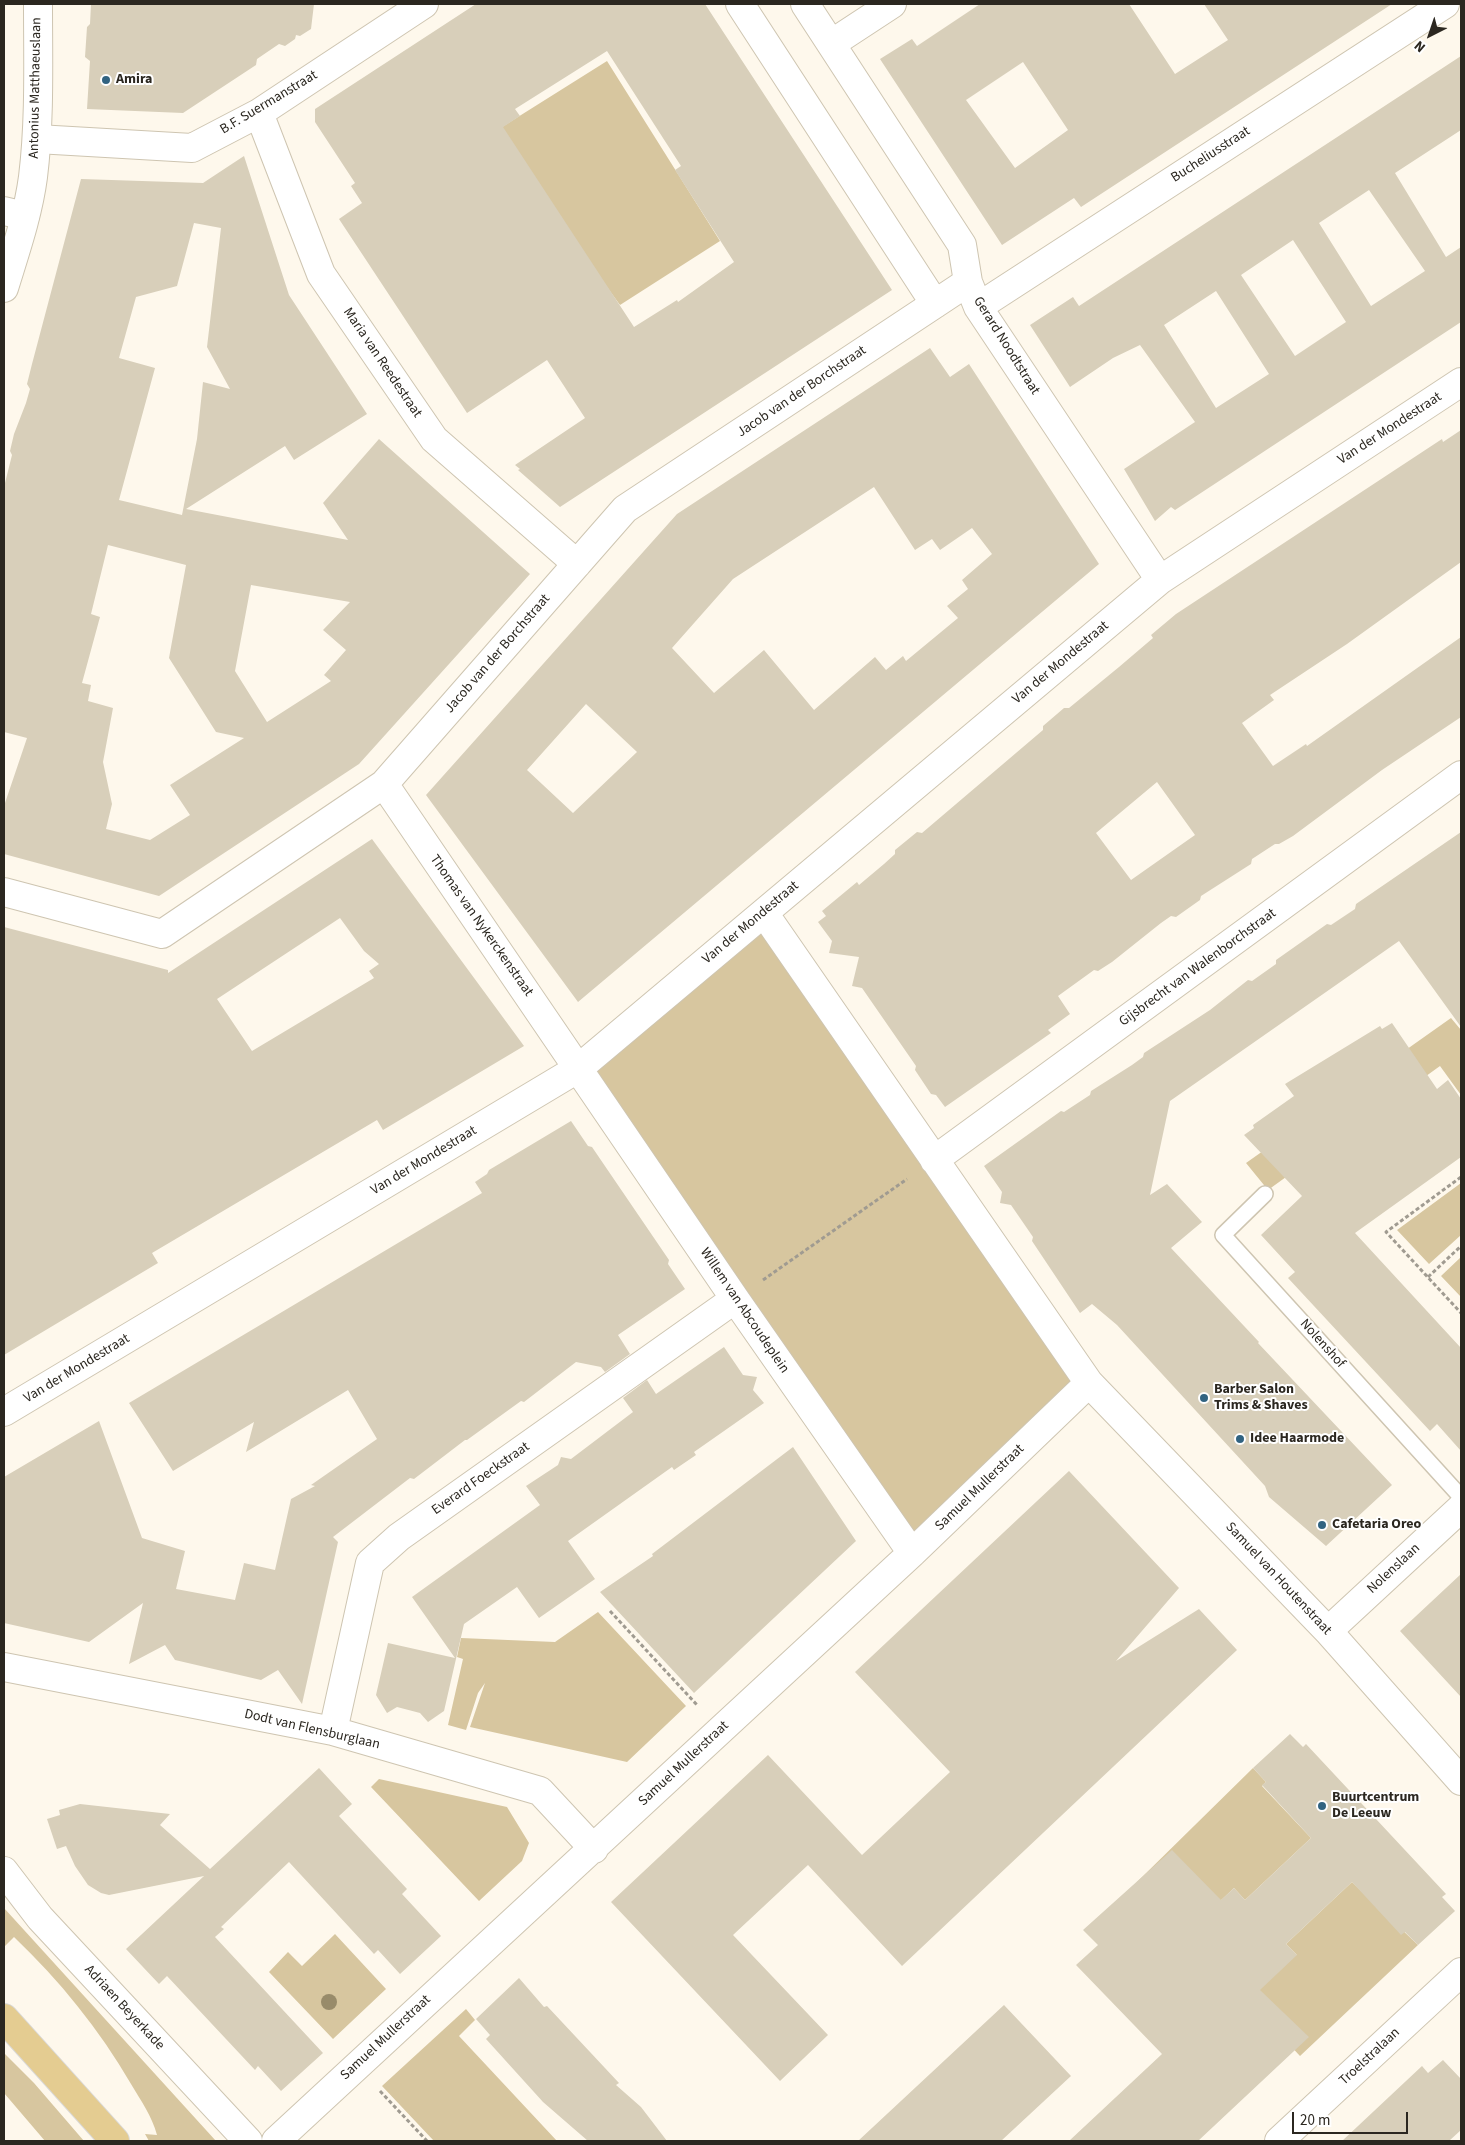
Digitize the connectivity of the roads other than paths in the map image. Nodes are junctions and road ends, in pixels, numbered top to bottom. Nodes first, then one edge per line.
1 (38, 4) edge
2 (424, 4) edge
3 (740, 4) edge
4 (805, 4) edge
5 (892, 4) edge
6 (1445, 4) edge
7 (831, 44) junction
8 (259, 113) junction
9 (37, 139) junction
10 (14, 213) edge
11 (968, 282) junction
12 (4, 288) edge
13 (935, 304) junction
14 (978, 307) junction
15 (1461, 382) edge
16 (576, 564) junction
17 (1160, 580) junction
18 (1461, 775) edge
19 (384, 784) junction
20 (4, 892) edge
21 (764, 913) junction
22 (579, 1068) junction
23 (934, 1160) junction
24 (1265, 1194) dead end
25 (735, 1299) junction
26 (1089, 1384) junction
27 (4, 1412) edge
28 (1461, 1497) edge
29 (1461, 1508) edge
30 (912, 1553) junction
31 (1328, 1631) junction
32 (4, 1667) edge
33 (333, 1731) junction
34 (1461, 1781) edge
35 (594, 1849) junction
36 (4, 1872) edge
37 (1461, 1972) edge
38 (4, 2018) edge
39 (115, 2141) edge
40 (248, 2141) edge
41 (276, 2141) edge
42 (1279, 2141) edge

1 - 9 street, Antonius Matthaeuslaan
2 - 8 street, B.F. Suermanstraat
3 - 13 street
4 - 7 street, Gerard Noodtstraat
5 - 7 street
6 - 14 street, Bucheliusstraat
7 - 11 street, Gerard Noodtstraat
8 - 9 street, B.F. Suermanstraat
8 - 16 street, Maria van Reedestraat
9 - 10 street, Antonius Matthaeuslaan
10 - 12 street, Antonius Matthaeuslaan
11 - 13 street, Jacob van der Borchstraat
11 - 14 street, Gerard Noodtstraat
13 - 16 street, Jacob van der Borchstraat
14 - 17 street, Gerard Noodtstraat
15 - 17 street, Van der Mondestraat
16 - 19 street, Jacob van der Borchstraat
17 - 21 street, Van der Mondestraat
18 - 23 street, Gijsbrecht van Walenborchstraat
19 - 20 street, Jacob van der Borchstraat
19 - 22 street, Thomas van Nykerckenstraat
21 - 22 street, Van der Mondestraat
21 - 23 street
22 - 25 street, Willem van Abcoudeplein
22 - 27 street, Van der Mondestraat
23 - 26 street
24 - 28 lane, Nolenshof
25 - 30 street, Willem van Abcoudeplein
25 - 33 street, Everard Foeckstraat
26 - 30 street, Samuel Mullerstraat
26 - 31 street, Samuel van Houtenstraat
29 - 31 street, Nolenslaan
30 - 35 street, Samuel Mullerstraat
31 - 34 street, Samuel van Houtenstraat
32 - 33 street, Dodt van Flensburglaan
33 - 35 street, Dodt van Flensburglaan
35 - 41 street, Samuel Mullerstraat
36 - 40 street, Adriaen Beyerkade
37 - 42 street, Troelstralaan
38 - 39 main road

